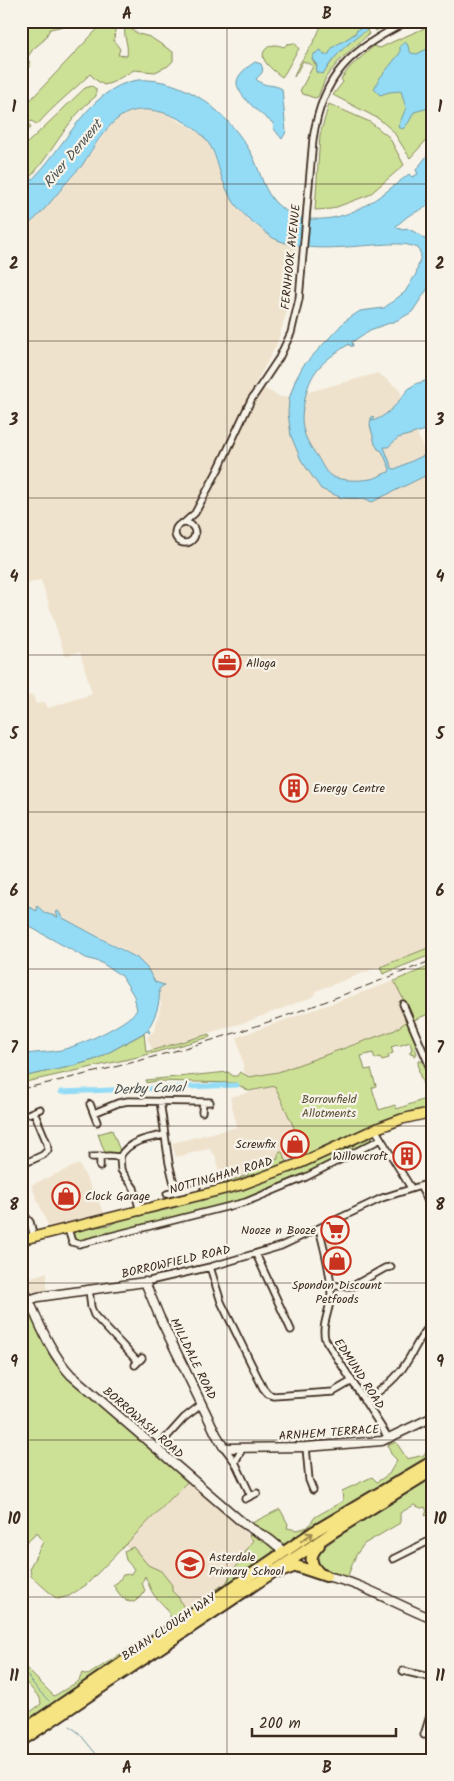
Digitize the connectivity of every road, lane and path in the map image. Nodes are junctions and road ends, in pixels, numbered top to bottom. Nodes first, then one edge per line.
1 (408, 21) edge
2 (195, 513) junction
3 (185, 522) junction
4 (194, 528) junction
5 (403, 1004) dead end
6 (433, 1074) edge
7 (160, 1101) junction
8 (90, 1104) dead end
9 (34, 1112) dead end
10 (202, 1112) dead end
11 (433, 1112) edge
12 (94, 1113) junction
13 (98, 1122) dead end
14 (375, 1129) junction
15 (165, 1135) junction
16 (381, 1139) junction
17 (100, 1156) junction
18 (92, 1157) dead end
19 (120, 1157) junction
20 (21, 1164) edge
21 (100, 1166) dead end
22 (433, 1182) edge
23 (420, 1186) junction
24 (197, 1187) dead end
25 (411, 1188) junction
26 (176, 1192) junction
27 (167, 1194) dead end
28 (21, 1211) edge
29 (433, 1211) edge
30 (140, 1212) junction
31 (319, 1228) junction
32 (68, 1229) junction
33 (34, 1237) junction
34 (21, 1240) edge
35 (256, 1254) junction
36 (210, 1267) junction
37 (391, 1267) dead end
38 (21, 1282) edge
39 (145, 1282) junction
40 (330, 1286) junction
41 (90, 1290) junction
42 (30, 1300) junction
43 (433, 1323) edge
44 (291, 1330) dead end
45 (138, 1362) dead end
46 (352, 1381) junction
47 (364, 1401) junction
48 (202, 1404) junction
49 (433, 1417) edge
50 (389, 1439) junction
51 (223, 1446) junction
52 (306, 1448) junction
53 (156, 1449) junction
54 (242, 1449) junction
55 (433, 1461) edge
56 (235, 1462) junction
57 (433, 1470) edge
58 (313, 1490) dead end
59 (257, 1493) dead end
60 (332, 1532) junction
61 (433, 1539) edge
62 (283, 1552) junction
63 (393, 1559) dead end
64 (323, 1575) junction
65 (238, 1596) junction
66 (433, 1619) edge
67 (403, 1671) dead end
68 (433, 1678) edge
69 (433, 1706) edge
70 (21, 1732) edge
71 (424, 1735) dead end
72 (21, 1742) edge

1 - 2 street, FERNHOOK AVENUE
2 - 3 street, FERNHOOK AVENUE
2 - 4 street, FERNHOOK AVENUE
3 - 4 street
3 - 4 street
5 - 6 street
7 - 10 street
7 - 12 street
7 - 15 street
8 - 12 street
9 - 20 street
11 - 14 main road, NOTTINGHAM ROAD
12 - 13 street
14 - 16 street
14 - 30 main road, NOTTINGHAM ROAD
15 - 19 street
15 - 26 street
16 - 25 street
16 - 32 street
17 - 18 street
17 - 19 street
17 - 21 street
19 - 30 street
22 - 23 street, BORROWFIELD ROAD
23 - 25 street, BORROWFIELD ROAD
23 - 29 street
24 - 26 street
25 - 31 street, BORROWFIELD ROAD
26 - 27 street
28 - 33 street
30 - 32 main road, NOTTINGHAM ROAD
31 - 35 street, BORROWFIELD ROAD
31 - 40 street, EDMUND ROAD
32 - 33 main road, NOTTINGHAM ROAD
33 - 34 main road, NOTTINGHAM ROAD
35 - 36 street, BORROWFIELD ROAD
35 - 44 street
36 - 39 street, BORROWFIELD ROAD
36 - 46 street
37 - 40 street
38 - 42 street, BORROWASH ROAD
39 - 41 street, BORROWFIELD ROAD
39 - 48 street, MILLDALE ROAD
40 - 46 street, EDMUND ROAD
41 - 42 street, BORROWFIELD ROAD
41 - 45 street
42 - 53 street, BORROWASH ROAD
43 - 47 street
46 - 47 street, EDMUND ROAD
47 - 50 street, EDMUND ROAD
48 - 51 street, MILLDALE ROAD
48 - 53 street
49 - 50 street, ARNHEM TERRACE
50 - 52 street, ARNHEM TERRACE
51 - 54 street, ARNHEM TERRACE
51 - 56 street
52 - 54 street, ARNHEM TERRACE
52 - 58 street
53 - 62 street, BORROWASH ROAD
54 - 56 street
62 -> 55 highway, BRIAN CLOUGH WAY
56 - 59 street
57 - 60 highway, BRIAN CLOUGH WAY
60 - 64 highway
60 - 65 highway, BRIAN CLOUGH WAY
61 - 63 street
62 - 70 highway, BRIAN CLOUGH WAY
64 - 65 highway
64 - 66 street
65 - 72 highway, BRIAN CLOUGH WAY
67 - 68 street
69 - 71 street

